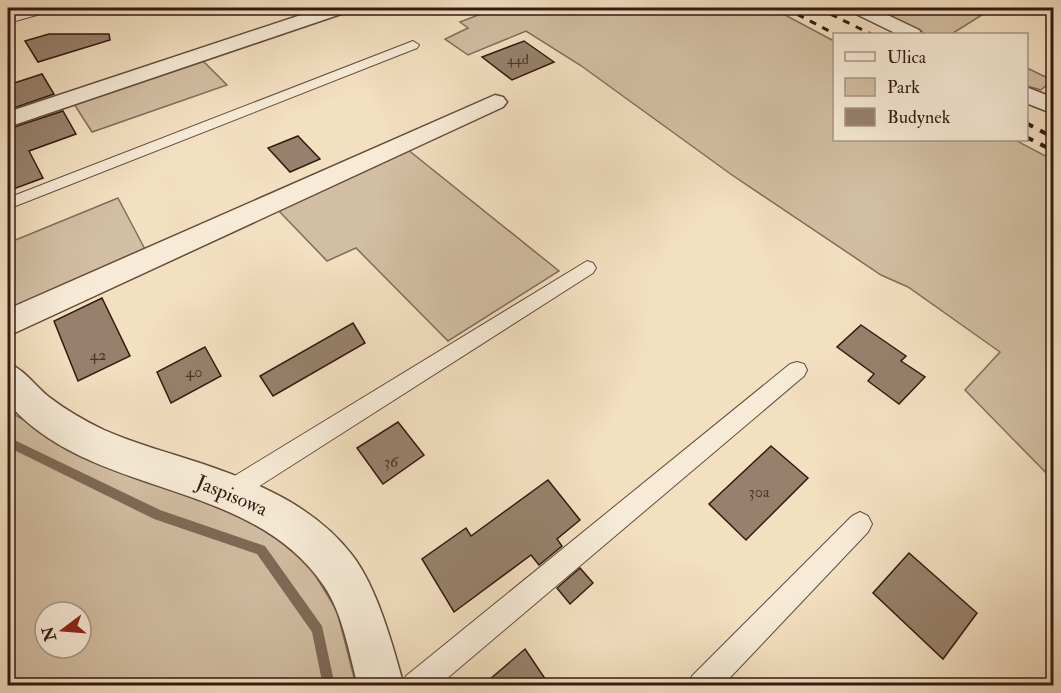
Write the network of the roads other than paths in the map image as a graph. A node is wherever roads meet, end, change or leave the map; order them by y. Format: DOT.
graph roads {
  1 [pos="51,8"];
  2 [pos="340,8"];
  3 [pos="859,8"];
  4 [pos="8,20"];
  5 [pos="910,33"];
  6 [pos="413,45"];
  7 [pos="1028,95"];
  8 [pos="495,102"];
  9 [pos="1053,107"];
  10 [pos="8,120"];
  11 [pos="8,204"];
  12 [pos="587,268"];
  13 [pos="8,323"];
  14 [pos="797,370"];
  15 [pos="8,378"];
  16 [pos="231,491"];
  17 [pos="860,524"];
  18 [pos="381,686"];
  19 [pos="416,686"];
  20 [pos="702,686"];
  1 -- 4 [label="lane"];
  2 -- 10 [label="street"];
  3 -- 5 [label="street"];
  6 -- 11 [label="lane"];
  7 -- 9 [label="street"];
  8 -- 13 [label="street"];
  12 -- 16 [label="lane"];
  14 -- 19 [label="lane"];
  15 -- 16 [label="street, Jaspisowa"];
  16 -- 18 [label="street, Jaspisowa"];
  17 -- 20 [label="lane"];
}
